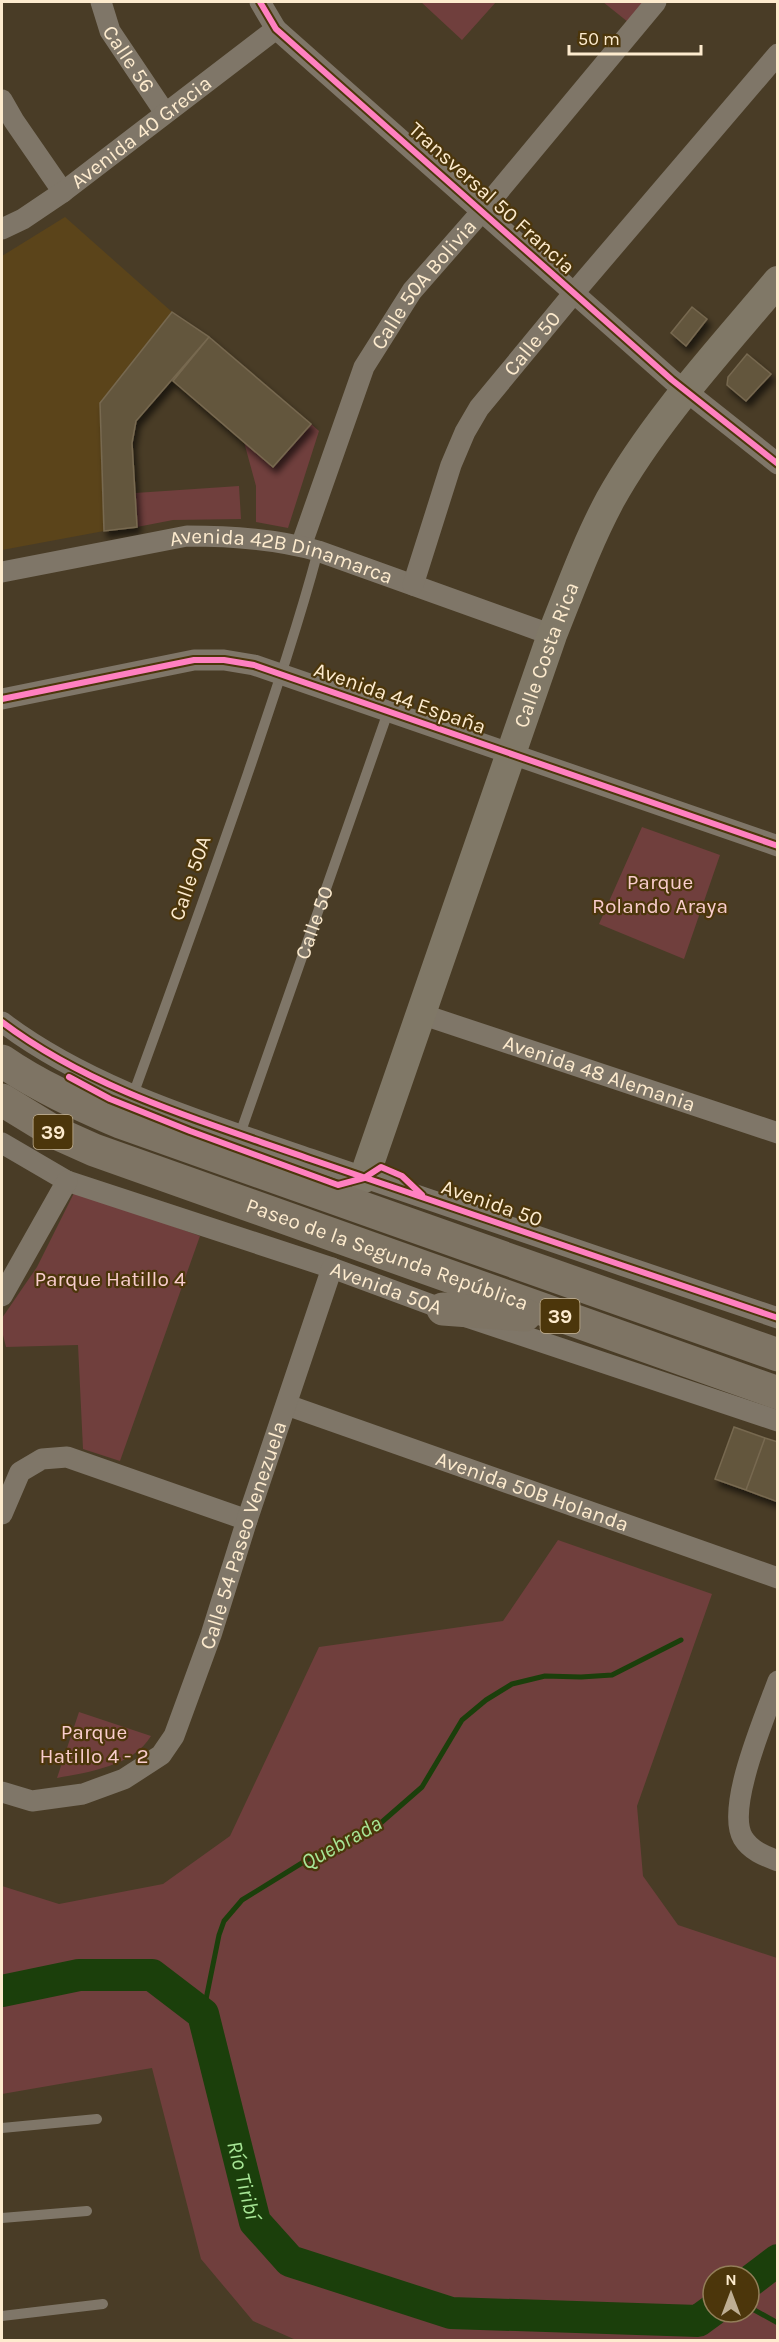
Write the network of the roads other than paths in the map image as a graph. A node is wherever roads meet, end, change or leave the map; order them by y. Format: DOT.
graph roads {
  1 [pos="101,2"];
  2 [pos="260,2"];
  3 [pos="656,2"];
  4 [pos="276,29"];
  5 [pos="777,54"];
  6 [pos="2,100"];
  7 [pos="165,113"];
  8 [pos="63,192"];
  9 [pos="483,210"];
  10 [pos="2,229"];
  11 [pos="573,294"];
  12 [pos="773,295"];
  13 [pos="686,391"];
  14 [pos="777,464"];
  15 [pos="310,549"];
  16 [pos="2,572"];
  17 [pos="413,585"];
  18 [pos="552,635"];
  19 [pos="282,674"];
  20 [pos="2,699"];
  21 [pos="388,712"];
  22 [pos="511,754"];
  23 [pos="777,846"];
  24 [pos="421,1014"];
  25 [pos="2,1022"];
  26 [pos="2,1061"];
  27 [pos="133,1095"];
  28 [pos="2,1100"];
  29 [pos="777,1133"];
  30 [pos="240,1134"];
  31 [pos="2,1143"];
  32 [pos="364,1178"];
  33 [pos="67,1180"];
  34 [pos="332,1268"];
  35 [pos="2,1296"];
  36 [pos="442,1309"];
  37 [pos="565,1318"];
  38 [pos="777,1318"];
  39 [pos="777,1355"];
  40 [pos="777,1393"];
  41 [pos="287,1405"];
  42 [pos="777,1421"];
  43 [pos="2,1514"];
  44 [pos="247,1520"];
  45 [pos="777,1578"];
  46 [pos="777,1681"];
  47 [pos="2,1792"];
  48 [pos="777,1861"];
  49 [pos="97,2119"];
  50 [pos="2,2128"];
  51 [pos="87,2211"];
  52 [pos="2,2218"];
  53 [pos="103,2304"];
  54 [pos="2,2316"];
  1 -- 7 [label="street, Calle 56"];
  2 -- 4 [label="street, Transversal 50 Francia"];
  3 -- 9 [label="street, Calle 50A Bolivia"];
  4 -- 7 [label="street, Avenida 40 Grecia"];
  4 -- 9 [label="street, Transversal 50 Francia"];
  5 -- 11 [label="street, Calle 50"];
  6 -- 8 [label="street"];
  7 -- 8 [label="street, Avenida 40 Grecia"];
  8 -- 10 [label="street, Avenida 40 Grecia"];
  9 -- 11 [label="street, Transversal 50 Francia"];
  9 -- 15 [label="street, Calle 50A Bolivia"];
  11 -- 13 [label="street, Transversal 50 Francia"];
  11 -- 17 [label="street, Calle 50"];
  12 -- 13 [label="main road, Calle Costa Rica"];
  13 -- 14 [label="street, Transversal 50 Francia"];
  13 -- 18 [label="main road, Calle Costa Rica"];
  15 -- 16 [label="street, Avenida 42B Dinamarca"];
  15 -- 17 [label="street, Avenida 42B Dinamarca"];
  15 -- 19 [label="lane, Calle 50A Bolivia"];
  17 -- 18 [label="street, Avenida 42B Dinamarca"];
  18 -- 22 [label="main road, Calle Costa Rica"];
  19 -- 20 [label="street, Avenida 44 España"];
  19 -- 21 [label="street, Avenida 44 España"];
  19 -- 27 [label="lane, Calle 50A"];
  21 -- 22 [label="street, Avenida 44 España"];
  21 -- 30 [label="lane, Calle 50"];
  22 -- 23 [label="street, Avenida 44 España"];
  22 -- 24 [label="main road, Calle Costa Rica"];
  24 -- 29 [label="street, Avenida 48 Alemania"];
  24 -- 32 [label="main road, Calle Costa Rica"];
  25 -- 27 [label="street, Avenida 50"];
  26 -- 39 [label="highway, Paseo de la Segunda República / 39"];
  27 -- 30 [label="street, Avenida 50"];
  28 -- 37 [label="highway, Paseo de la Segunda República / 39"];
  30 -- 32 [label="street, Avenida 50"];
  31 -- 33 [label="street, Avenida 50A"];
  32 -- 38 [label="street, Avenida 50"];
  33 -- 34 [label="street, Avenida 50A"];
  33 -- 35 [label="street"];
  34 -- 36 [label="street, Avenida 50A"];
  34 -- 41 [label="street, Calle 54 Paseo Venezuela"];
  36 -- 37 [label="highway"];
  36 -- 42 [label="street, Avenida 50A"];
  37 -- 40 [label="highway, Paseo de la Segunda República / 39"];
  41 -- 44 [label="street, Calle 54 Paseo Venezuela"];
  41 -- 45 [label="street, Avenida 50B Holanda"];
  43 -- 44 [label="street"];
  44 -- 47 [label="street, Calle 54 Paseo Venezuela"];
  46 -- 48 [label="street"];
  49 -- 50 [label="lane"];
  51 -- 52 [label="lane"];
  53 -- 54 [label="lane"];
}
